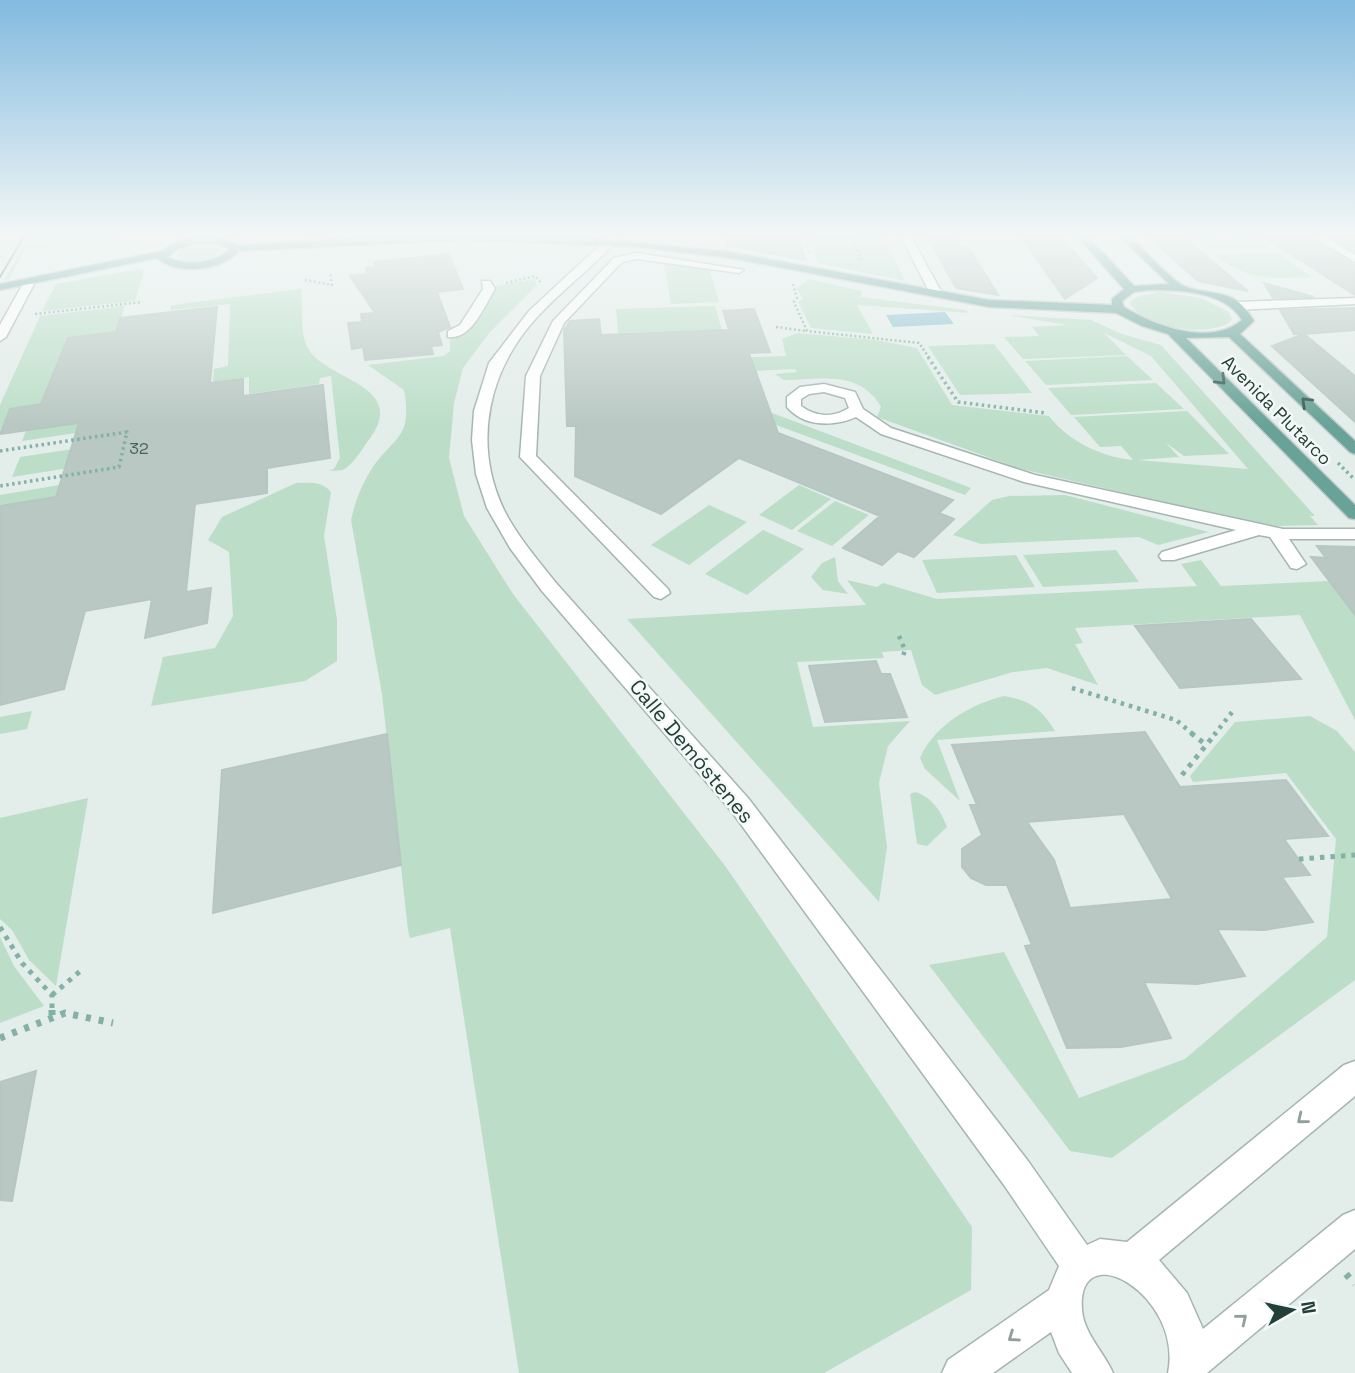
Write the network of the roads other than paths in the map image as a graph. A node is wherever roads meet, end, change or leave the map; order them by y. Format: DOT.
graph roads {
  1 [pos="21,297"];
  2 [pos="484,297"];
  3 [pos="551,297"];
  4 [pos="582,297"];
  5 [pos="952,297"];
  6 [pos="1118,297"];
  7 [pos="1216,297"];
  8 [pos="1355,301"];
  9 [pos="1236,306"];
  10 [pos="1119,309"];
  11 [pos="1173,332"];
  12 [pos="1232,333"];
  13 [pos="452,334"];
  14 [pos="0,337"];
  15 [pos="856,410"];
  16 [pos="1355,449"];
  17 [pos="1355,514"];
  18 [pos="1272,532"];
  19 [pos="1355,534"];
  20 [pos="1168,556"];
  21 [pos="1297,564"];
  22 [pos="661,593"];
  23 [pos="1355,1076"];
  24 [pos="1355,1227"];
  25 [pos="1131,1262"];
  26 [pos="1079,1264"];
  27 [pos="1065,1300"];
  28 [pos="1188,1368"];
  29 [pos="961,1373"];
  30 [pos="1094,1373"];
  1 -- 14 [label="street"];
  2 -- 13 [label="street"];
  3 -- 26 [label="street, Calle Demóstenes"];
  4 -- 22 [label="street"];
  5 -- 10 [label="main road"];
  6 -- 10 [label="main road"];
  7 -- 9 [label="main road"];
  8 -- 9 [label="street"];
  9 -- 12 [label="main road"];
  10 -- 11 [label="main road"];
  11 -- 12 [label="main road"];
  11 -- 17 [label="main road, Avenida Plutarco, one-way"];
  16 -- 12 [label="main road, Avenida Plutarco, one-way"];
  15 -- 18 [label="street"];
  18 -- 19 [label="street"];
  18 -- 20 [label="street"];
  18 -- 21 [label="street"];
  23 -- 25 [label="street, one-way"];
  28 -- 24 [label="street, one-way"];
  25 -- 26 [label="street"];
  25 -- 28 [label="street"];
  26 -- 27 [label="street"];
  27 -- 29 [label="street, one-way"];
  27 -- 30 [label="street"];
}
